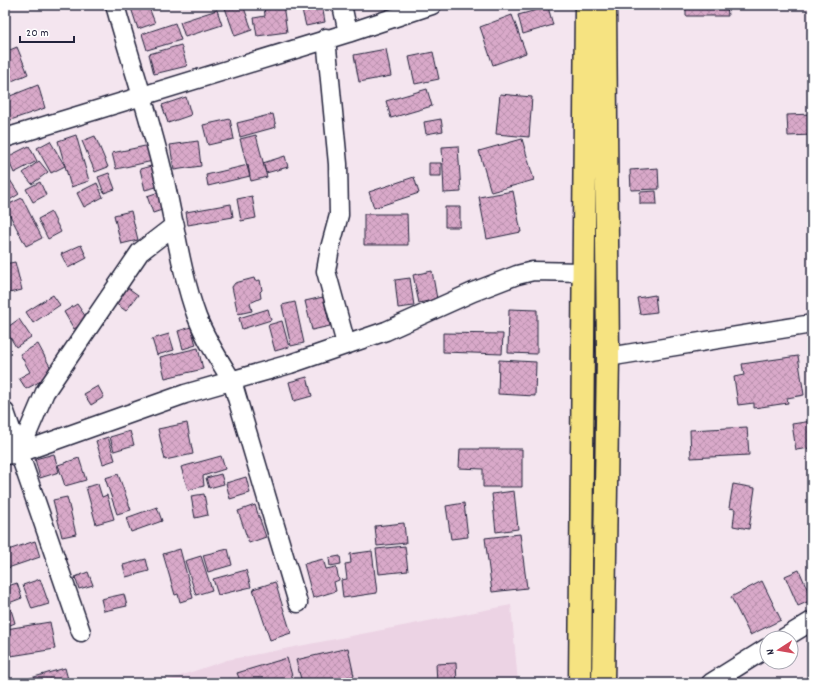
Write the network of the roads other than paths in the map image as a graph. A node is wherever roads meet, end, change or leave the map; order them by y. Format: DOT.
graph roads {
  1 [pos="115,5"];
  2 [pos="342,5"];
  3 [pos="432,5"];
  4 [pos="586,5"];
  5 [pos="605,5"];
  6 [pos="348,32"];
  7 [pos="326,38"];
  8 [pos="141,95"];
  9 [pos="5,138"];
  10 [pos="175,225"];
  11 [pos="584,272"];
  12 [pos="812,324"];
  13 [pos="346,344"];
  14 [pos="608,357"];
  15 [pos="232,381"];
  16 [pos="5,412"];
  17 [pos="12,454"];
  18 [pos="298,603"];
  19 [pos="812,621"];
  20 [pos="797,630"];
  21 [pos="81,632"];
  22 [pos="759,653"];
  23 [pos="580,683"];
  24 [pos="603,683"];
  25 [pos="711,683"];
  1 -- 8 [label="street"];
  2 -- 6 [label="street"];
  3 -- 6 [label="street"];
  4 -- 11 [label="main road"];
  5 -- 14 [label="main road"];
  6 -- 7 [label="street"];
  7 -- 8 [label="street"];
  7 -- 13 [label="street"];
  8 -- 9 [label="street"];
  8 -- 10 [label="street"];
  10 -- 15 [label="street"];
  10 -- 17 [label="street"];
  11 -- 13 [label="street"];
  11 -- 23 [label="main road"];
  12 -- 14 [label="street"];
  13 -- 15 [label="street"];
  14 -- 24 [label="main road"];
  15 -- 17 [label="street"];
  15 -- 18 [label="street"];
  16 -- 17 [label="street"];
  17 -- 21 [label="street"];
  19 -- 20 [label="street"];
  22 -- 25 [label="street"];
}
